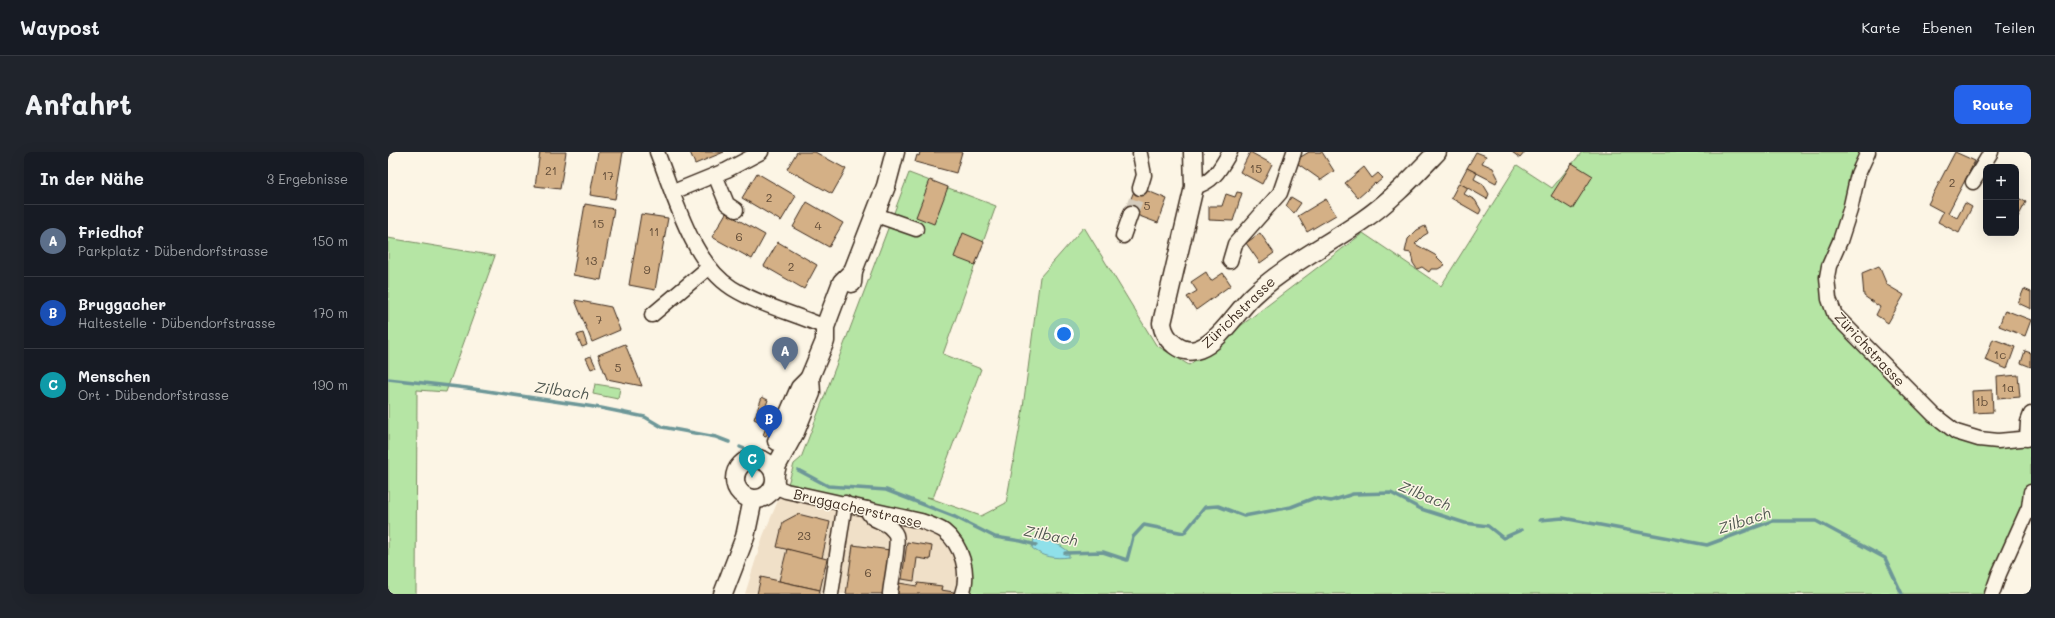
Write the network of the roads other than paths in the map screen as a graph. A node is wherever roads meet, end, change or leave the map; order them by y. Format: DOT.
graph roads {
  1 [pos="657,152"];
  2 [pos="761,152"];
  3 [pos="895,152"];
  4 [pos="1193,152"];
  5 [pos="1230,152"];
  6 [pos="1294,152"];
  7 [pos="1437,152"];
  8 [pos="1868,152"];
  9 [pos="1991,152"];
  10 [pos="1140,154"];
  11 [pos="715,174"];
  12 [pos="1973,182"];
  13 [pos="1194,187"];
  14 [pos="1140,188"];
  15 [pos="673,192"];
  16 [pos="736,210"];
  17 [pos="1131,213"];
  18 [pos="876,215"];
  19 [pos="916,229"];
  20 [pos="1123,236"];
  21 [pos="1230,261"];
  22 [pos="709,267"];
  23 [pos="652,315"];
  24 [pos="825,334"];
  25 [pos="810,377"];
  26 [pos="2031,414"];
  27 [pos="2029,439"];
  28 [pos="759,459"];
  29 [pos="774,480"];
  30 [pos="2031,492"];
  31 [pos="753,500"];
  32 [pos="845,503"];
  33 [pos="867,509"];
  34 [pos="2030,509"];
  35 [pos="1992,593"];
  36 [pos="723,594"];
  37 [pos="831,594"];
  38 [pos="890,594"];
  39 [pos="962,594"];
  1 -- 15 [label="street"];
  2 -- 11 [label="street"];
  3 -- 18 [label="main road"];
  4 -- 13 [label="main road, Zürichstrasse"];
  5 -- 13 [label="street"];
  6 -- 21 [label="street"];
  7 -- 13 [label="main road, Zürichstrasse"];
  8 -- 27 [label="street, Zürichstrasse"];
  9 -- 12 [label="street"];
  10 -- 14 [label="street"];
  11 -- 15 [label="street"];
  11 -- 16 [label="street"];
  15 -- 22 [label="street"];
  17 -- 20 [label="street"];
  18 -- 19 [label="street"];
  18 -- 24 [label="main road"];
  22 -- 23 [label="street"];
  22 -- 24 [label="street"];
  24 -- 25 [label="main road"];
  25 -- 28 [label="main road"];
  25 -- 29 [label="main road"];
  26 -- 27 [label="street"];
  28 -- 29 [label="main road"];
  28 -- 31 [label="main road"];
  29 -- 31 [label="main road"];
  29 -- 32 [label="street, Bruggacherstrasse"];
  30 -- 34 [label="street"];
  31 -- 36 [label="main road"];
  32 -- 33 [label="street, Bruggacherstrasse"];
  32 -- 37 [label="street"];
  33 -- 38 [label="street"];
  33 -- 39 [label="street, Bruggacherstrasse"];
  34 -- 35 [label="street"];
}
